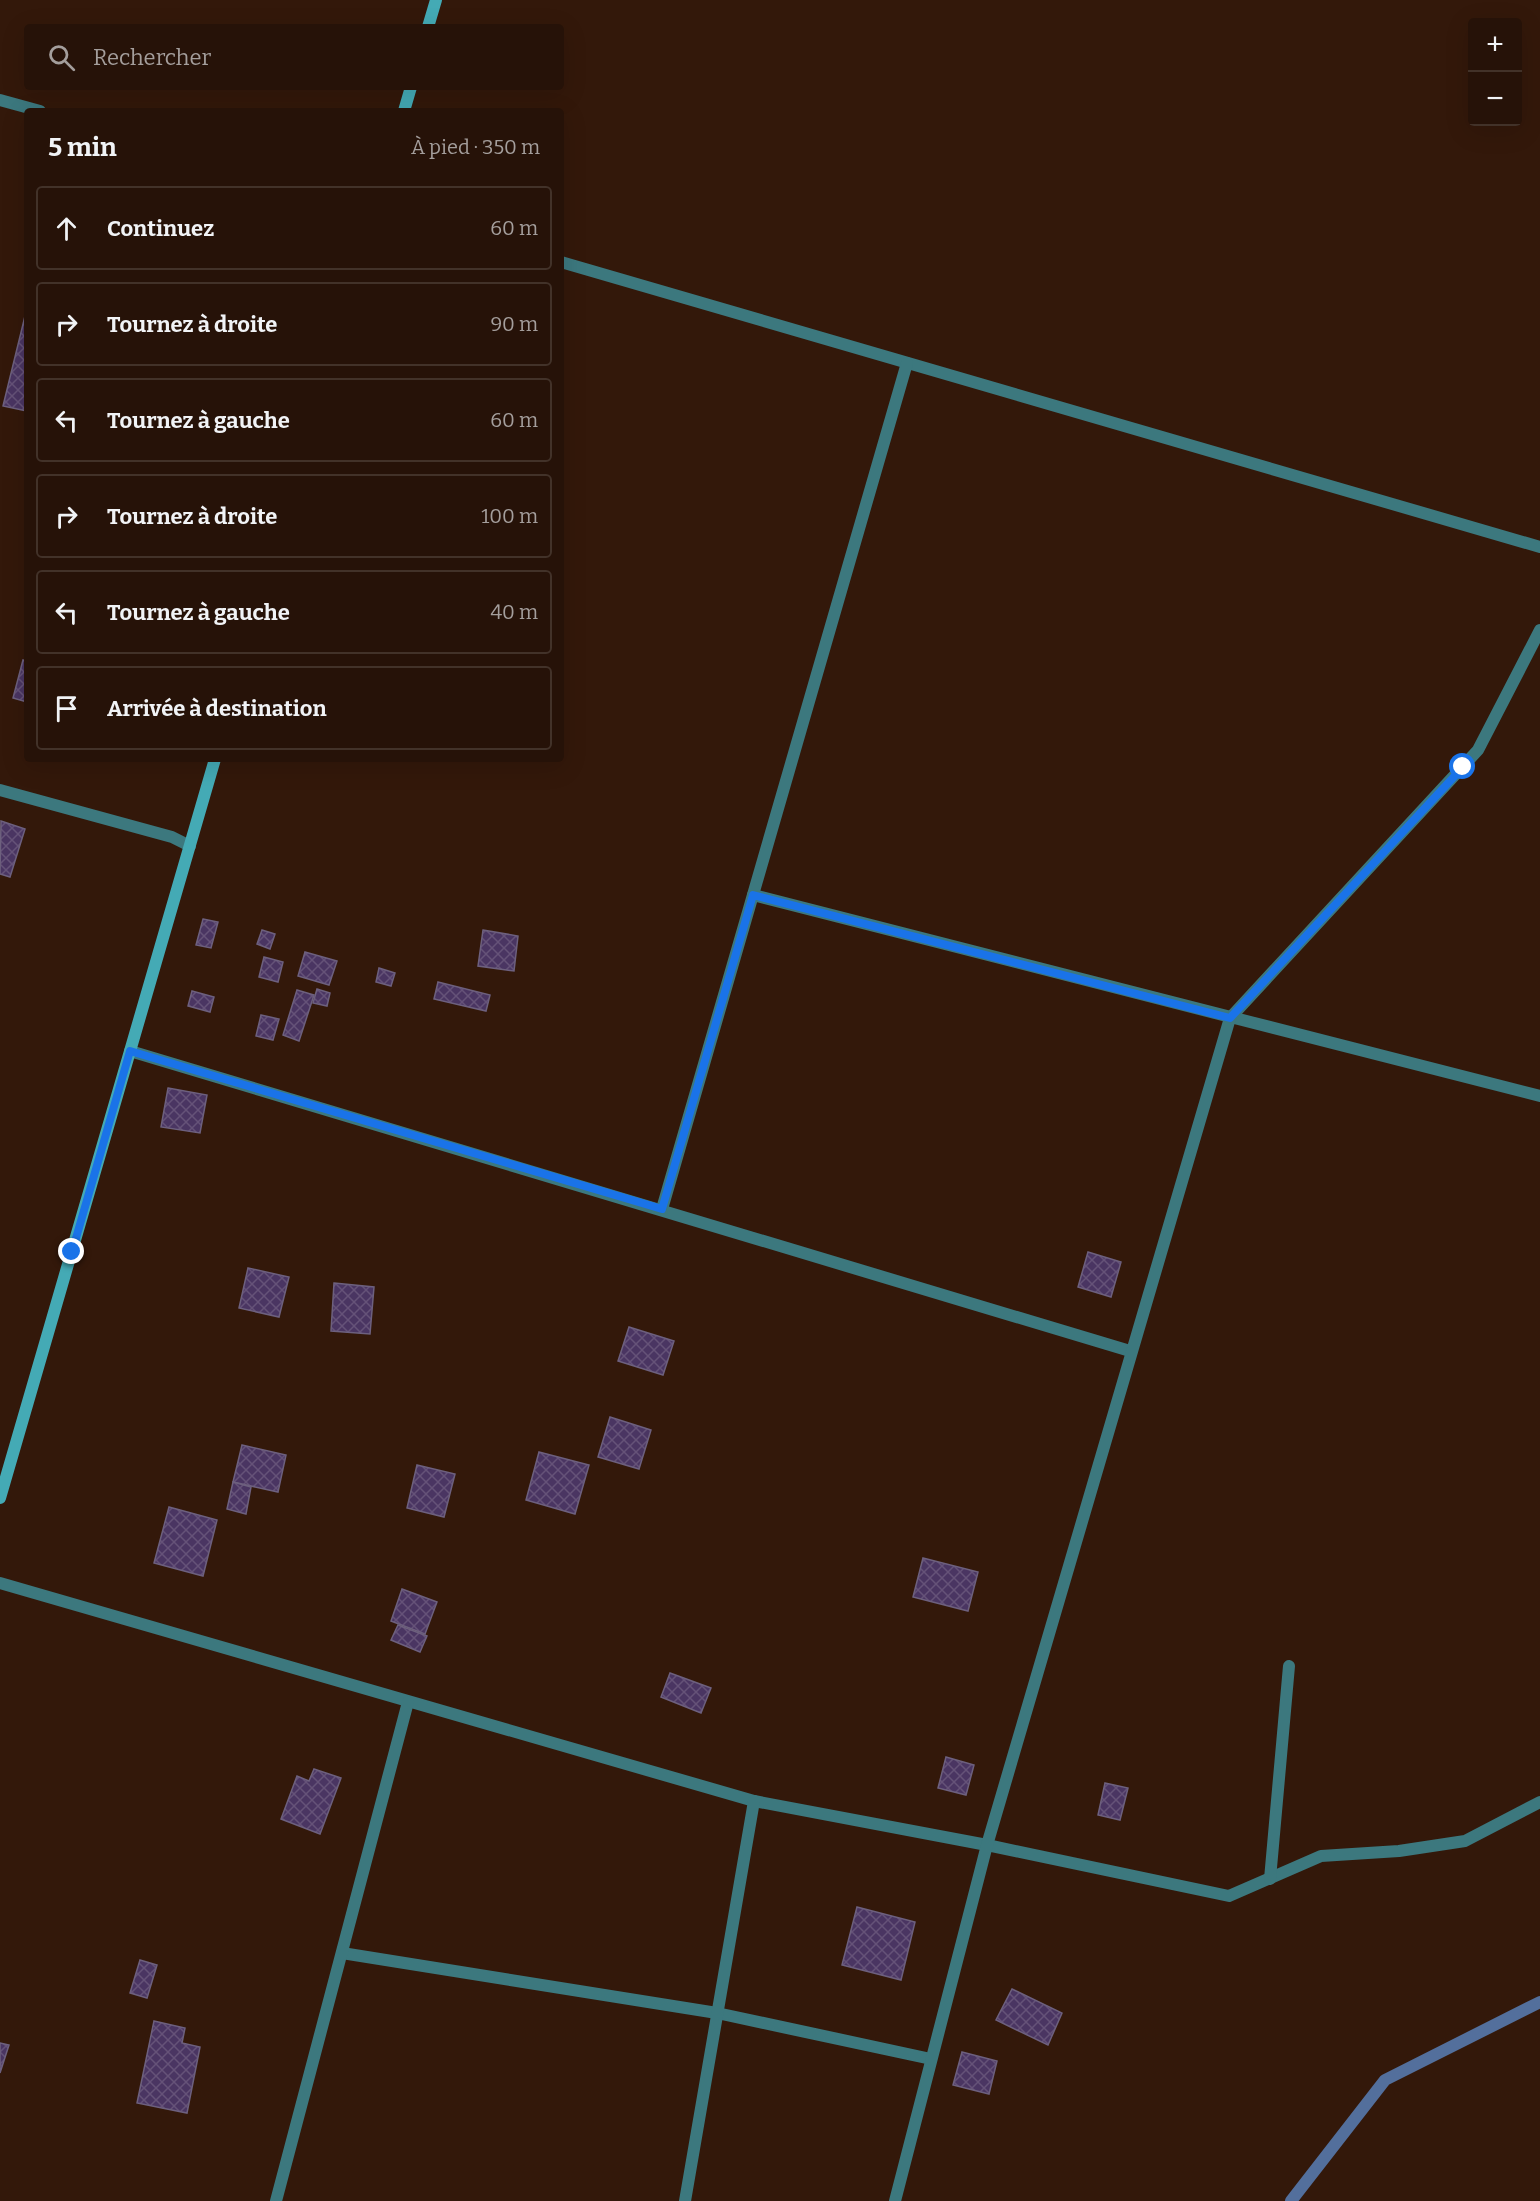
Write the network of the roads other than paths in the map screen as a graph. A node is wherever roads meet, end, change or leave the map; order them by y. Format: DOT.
graph roads {
  1 [pos="436,0"];
  2 [pos="429,24"];
  3 [pos="410,90"];
  4 [pos="0,100"];
  5 [pos="29,108"];
  6 [pos="405,108"];
  7 [pos="564,263"];
  8 [pos="907,363"];
  9 [pos="1540,547"];
  10 [pos="1540,630"];
  11 [pos="214,762"];
  12 [pos="0,790"];
  13 [pos="190,846"];
  14 [pos="753,895"];
  15 [pos="1230,1018"];
  16 [pos="130,1051"];
  17 [pos="1540,1096"];
  18 [pos="662,1209"];
  19 [pos="1130,1352"];
  20 [pos="0,1498"];
  21 [pos="0,1583"];
  22 [pos="1288,1666"];
  23 [pos="408,1702"];
  24 [pos="754,1802"];
  25 [pos="1540,1802"];
  26 [pos="987,1845"];
  27 [pos="1270,1879"];
  28 [pos="342,1953"];
  29 [pos="717,2013"];
  30 [pos="931,2059"];
  31 [pos="276,2201"];
  32 [pos="685,2201"];
  33 [pos="895,2201"];
  1 -- 2 [label="street"];
  3 -- 6 [label="street"];
  4 -- 5 [label="street"];
  7 -- 8 [label="street"];
  8 -- 9 [label="street"];
  8 -- 14 [label="street"];
  10 -- 15 [label="street"];
  11 -- 13 [label="street"];
  12 -- 13 [label="street"];
  13 -- 16 [label="street"];
  14 -- 15 [label="street"];
  14 -- 18 [label="street"];
  15 -- 17 [label="street"];
  15 -- 19 [label="street"];
  16 -- 18 [label="street"];
  16 -- 20 [label="street"];
  18 -- 19 [label="street"];
  19 -- 26 [label="street"];
  21 -- 23 [label="street"];
  22 -- 27 [label="street"];
  23 -- 24 [label="street"];
  23 -- 28 [label="street"];
  24 -- 26 [label="street"];
  24 -- 29 [label="street"];
  25 -- 27 [label="street"];
  26 -- 27 [label="street"];
  26 -- 30 [label="street"];
  28 -- 29 [label="street"];
  28 -- 31 [label="street"];
  29 -- 30 [label="street"];
  29 -- 32 [label="street"];
  30 -- 33 [label="street"];
}
